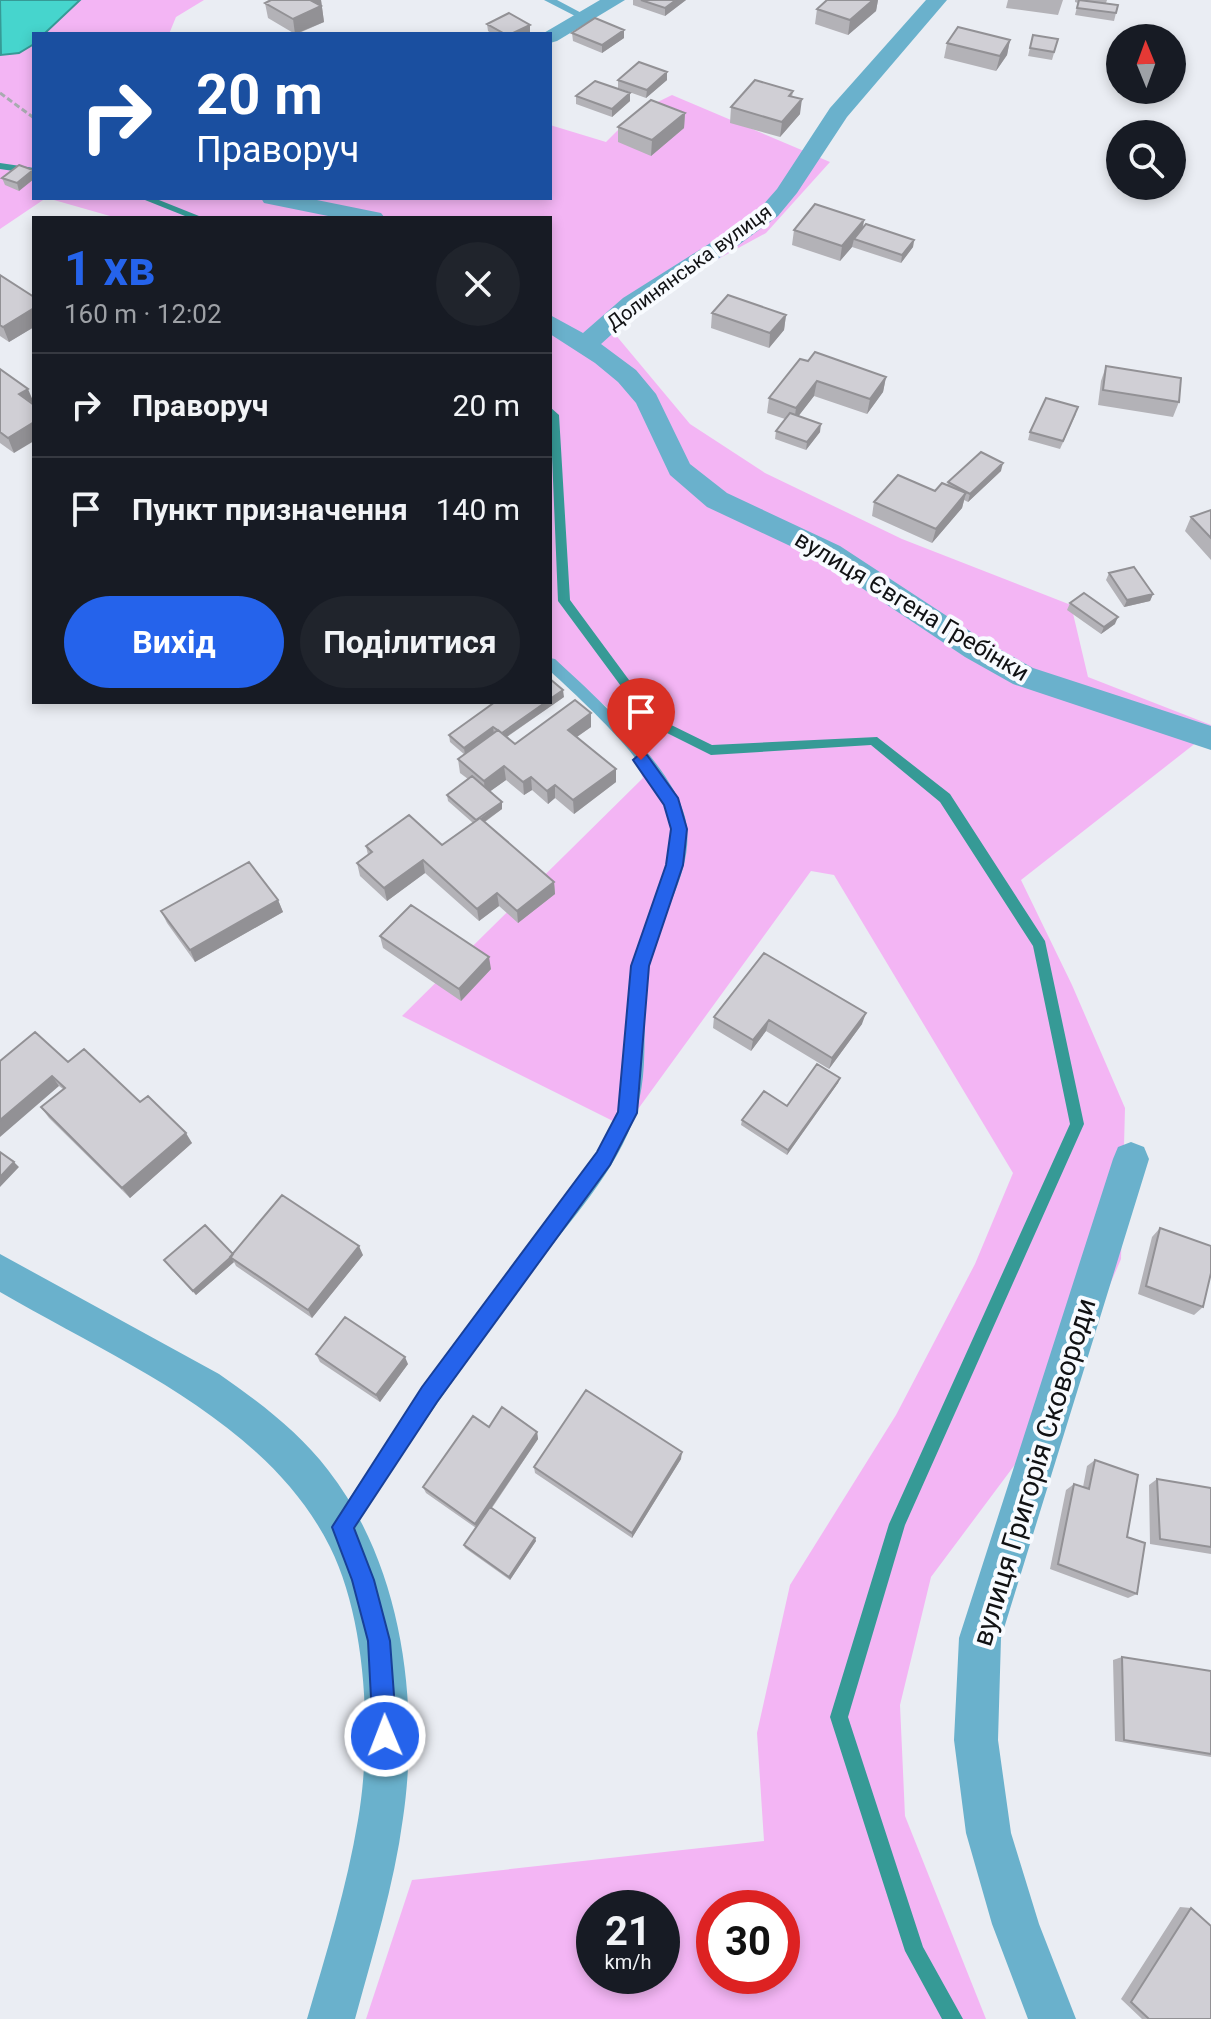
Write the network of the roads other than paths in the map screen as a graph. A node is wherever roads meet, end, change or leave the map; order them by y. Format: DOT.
graph roads {
  1 [pos="549,0"];
  2 [pos="615,0"];
  3 [pos="937,0"];
  4 [pos="584,17"];
  5 [pos="552,36"];
  6 [pos="282,200"];
  7 [pos="363,216"];
  8 [pos="552,324"];
  9 [pos="585,344"];
  10 [pos="552,665"];
  11 [pos="1211,738"];
  12 [pos="1131,1159"];
  13 [pos="0,1272"];
  14 [pos="343,1527"];
  15 [pos="331,2019"];
  16 [pos="1052,2019"];
  1 -- 4 [label="lane"];
  2 -- 4 [label="street"];
  3 -- 9 [label="street, Долинянська вулиця"];
  4 -- 5 [label="street"];
  6 -- 7 [label="street"];
  8 -- 9 [label="street, вулиця Євгена Гребінки"];
  9 -- 11 [label="street, вулиця Євгена Гребінки"];
  10 -- 14 [label="lane"];
  12 -- 16 [label="street, вулиця Григорія Сковороди"];
  13 -- 14 [label="street"];
  14 -- 15 [label="street"];
}
